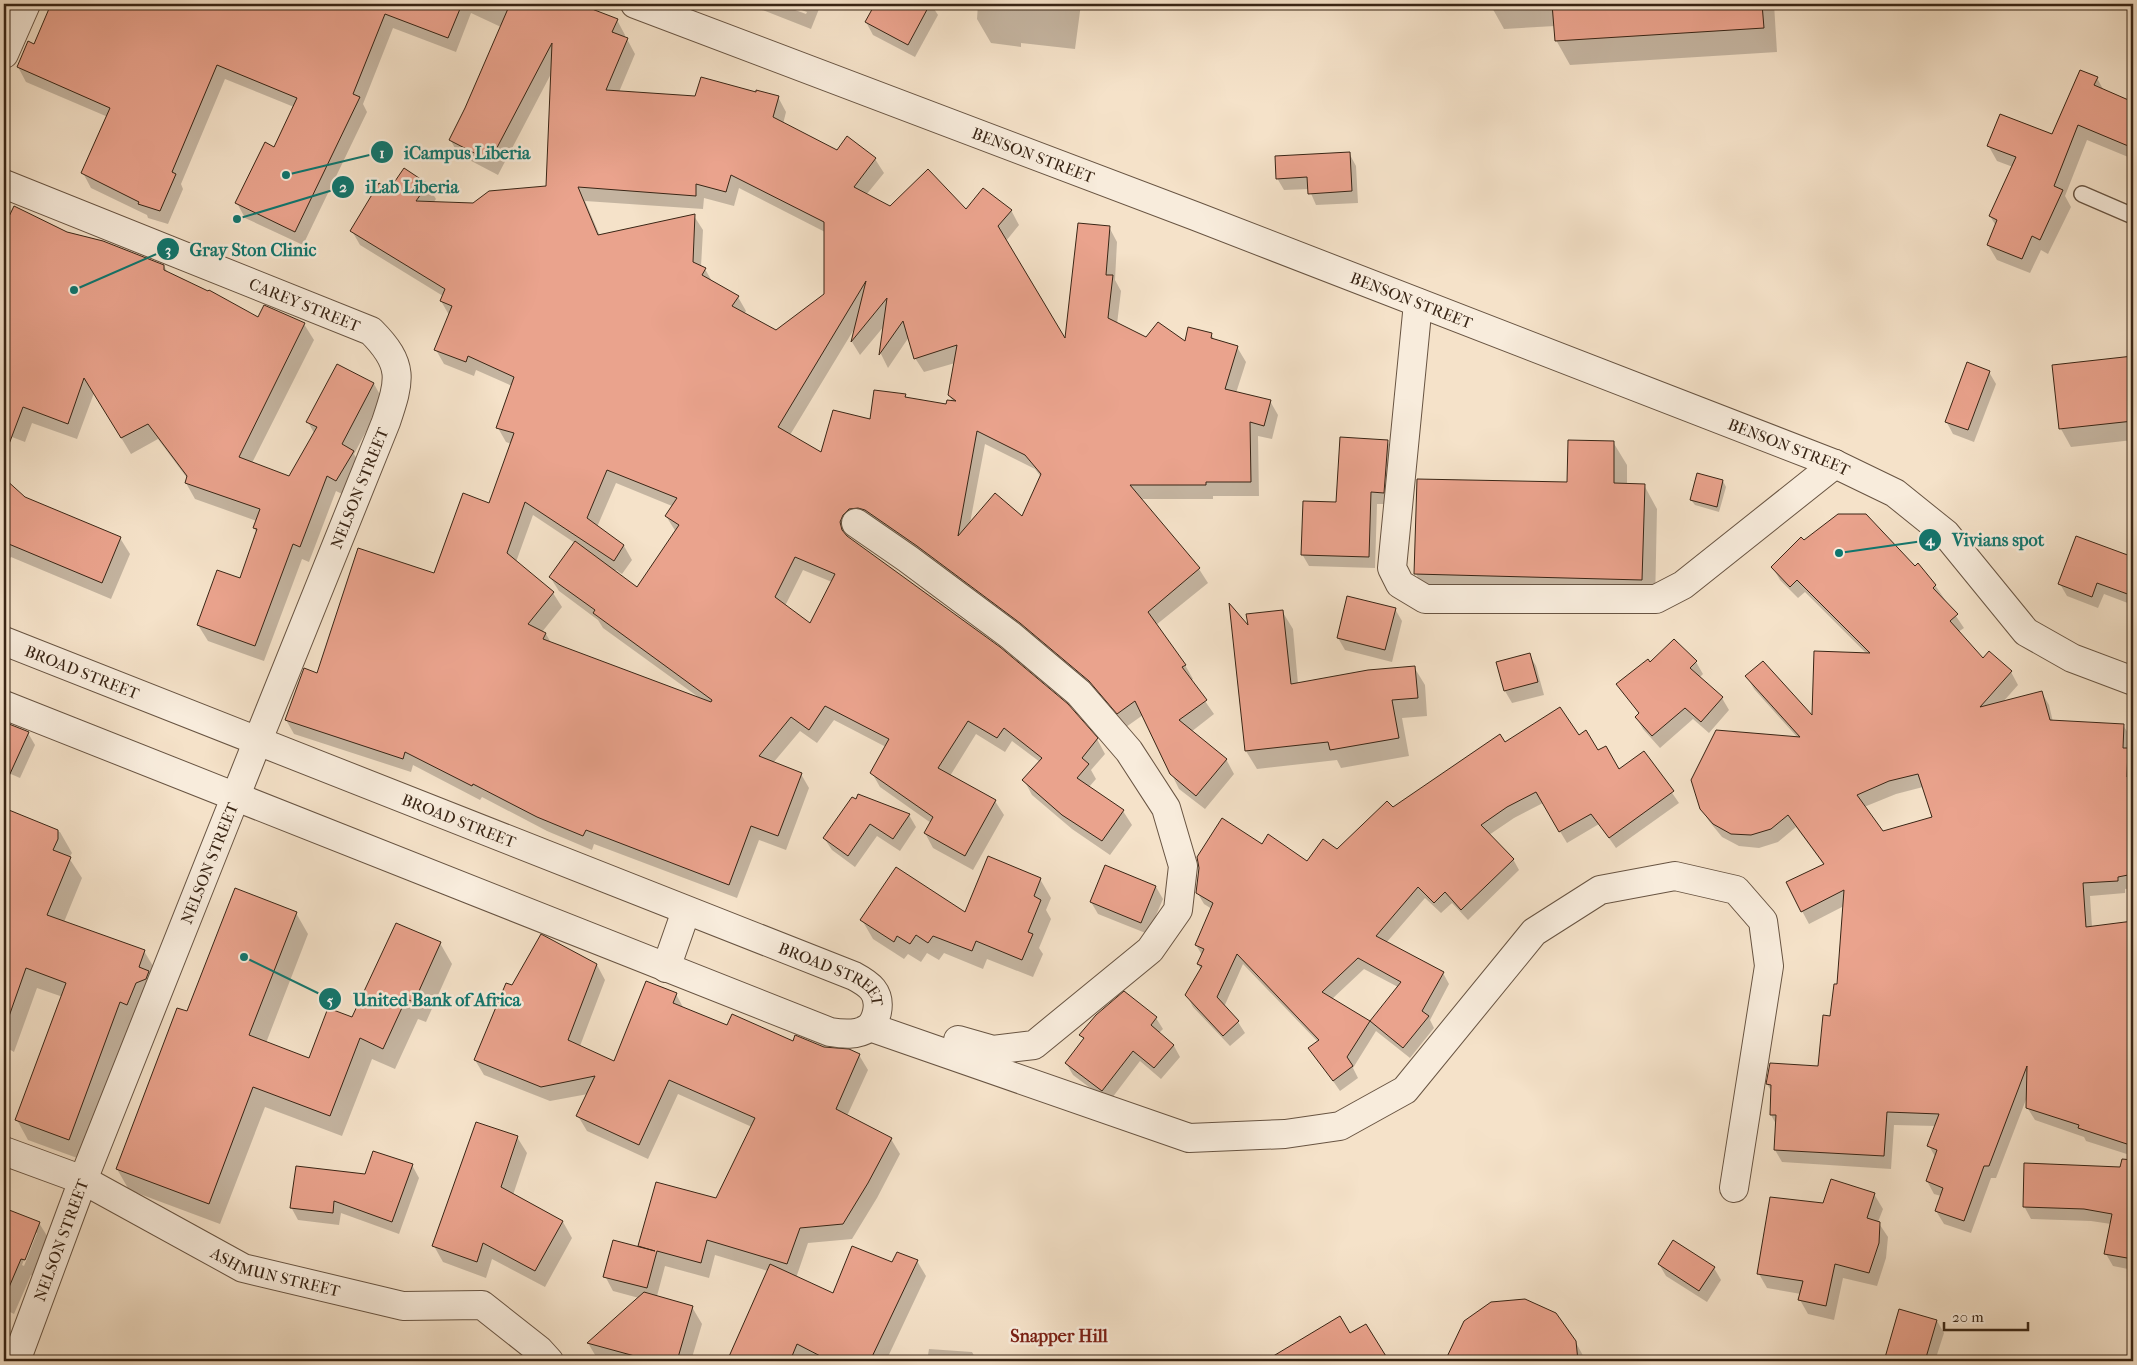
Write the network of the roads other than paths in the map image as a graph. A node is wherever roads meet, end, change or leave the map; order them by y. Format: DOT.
graph roads {
  1 [pos="26,4"];
  2 [pos="635,4"];
  3 [pos="4,54"];
  4 [pos="4,184"];
  5 [pos="2082,194"];
  6 [pos="2133,216"];
  7 [pos="1418,303"];
  8 [pos="396,366"];
  9 [pos="1835,464"];
  10 [pos="856,523"];
  11 [pos="4,641"];
  12 [pos="2133,681"];
  13 [pos="4,705"];
  14 [pos="258,740"];
  15 [pos="236,798"];
  16 [pos="686,911"];
  17 [pos="666,968"];
  18 [pos="873,1022"];
  19 [pos="4,1151"];
  20 [pos="83,1180"];
  21 [pos="1734,1188"];
  22 [pos="16,1361"];
  23 [pos="549,1361"];
  1 -- 3 [label="street"];
  2 -- 7 [label="street, BENSON STREET"];
  4 -- 8 [label="street, CAREY STREET"];
  5 -- 6 [label="lane"];
  7 -- 9 [label="street, BENSON STREET"];
  7 -- 9 [label="street"];
  8 -- 14 [label="street, NELSON STREET"];
  9 -- 12 [label="street, BENSON STREET"];
  10 -- 18 [label="street"];
  11 -- 14 [label="street, BROAD STREET"];
  13 -- 15 [label="street, BROAD STREET"];
  14 -- 15 [label="street, NELSON STREET"];
  14 -- 16 [label="street, BROAD STREET"];
  15 -- 17 [label="street, BROAD STREET"];
  15 -- 20 [label="street, NELSON STREET"];
  16 -- 17 [label="street"];
  16 -- 18 [label="street, BROAD STREET"];
  17 -- 18 [label="street, BROAD STREET"];
  18 -- 21 [label="street"];
  19 -- 20 [label="street, ASHMUN STREET"];
  20 -- 22 [label="street, NELSON STREET"];
  20 -- 23 [label="street, ASHMUN STREET"];
}
